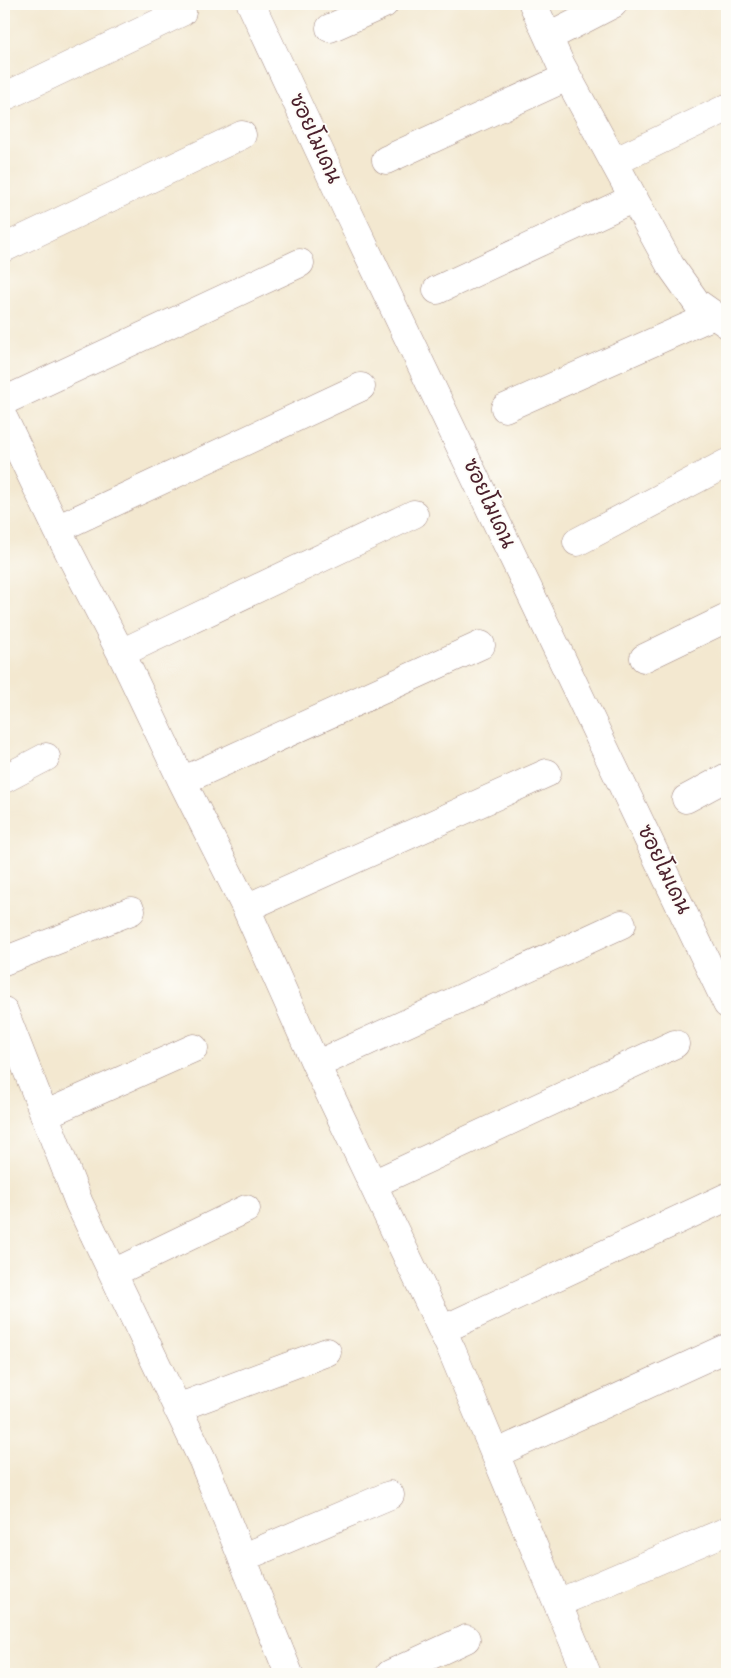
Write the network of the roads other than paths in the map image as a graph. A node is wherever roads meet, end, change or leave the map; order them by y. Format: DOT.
graph roads {
  1 [pos="251,4"];
  2 [pos="384,4"];
  3 [pos="533,4"];
  4 [pos="613,4"];
  5 [pos="182,12"];
  6 [pos="330,28"];
  7 [pos="549,38"];
  8 [pos="568,76"];
  9 [pos="4,97"];
  10 [pos="727,108"];
  11 [pos="242,135"];
  12 [pos="386,160"];
  13 [pos="614,162"];
  14 [pos="634,198"];
  15 [pos="4,248"];
  16 [pos="300,263"];
  17 [pos="437,290"];
  18 [pos="720,319"];
  19 [pos="361,387"];
  20 [pos="4,401"];
  21 [pos="505,408"];
  22 [pos="4,419"];
  23 [pos="727,463"];
  24 [pos="414,514"];
  25 [pos="57,529"];
  26 [pos="577,542"];
  27 [pos="727,618"];
  28 [pos="481,645"];
  29 [pos="121,654"];
  30 [pos="644,658"];
  31 [pos="46,757"];
  32 [pos="547,773"];
  33 [pos="727,777"];
  34 [pos="4,779"];
  35 [pos="182,782"];
  36 [pos="686,798"];
  37 [pos="246,908"];
  38 [pos="131,911"];
  39 [pos="622,924"];
  40 [pos="4,961"];
  41 [pos="727,1004"];
  42 [pos="4,1011"];
  43 [pos="675,1044"];
  44 [pos="194,1048"];
  45 [pos="316,1065"];
  46 [pos="44,1115"];
  47 [pos="373,1184"];
  48 [pos="727,1197"];
  49 [pos="246,1209"];
  50 [pos="113,1273"];
  51 [pos="442,1330"];
  52 [pos="727,1348"];
  53 [pos="327,1352"];
  54 [pos="177,1408"];
  55 [pos="495,1454"];
  56 [pos="390,1495"];
  57 [pos="727,1531"];
  58 [pos="242,1558"];
  59 [pos="558,1603"];
  60 [pos="466,1639"];
  61 [pos="289,1674"];
  62 [pos="390,1674"];
  63 [pos="587,1674"];
  1 -- 41 [label="street, ซอยโมเดน"];
  2 -- 6 [label="street"];
  3 -- 7 [label="street"];
  4 -- 7 [label="street"];
  5 -- 9 [label="street"];
  7 -- 8 [label="street"];
  8 -- 12 [label="street"];
  8 -- 13 [label="street"];
  10 -- 13 [label="street"];
  11 -- 15 [label="street"];
  13 -- 14 [label="street"];
  14 -- 17 [label="street"];
  14 -- 18 [label="street"];
  16 -- 20 [label="street"];
  18 -- 21 [label="street"];
  19 -- 25 [label="street"];
  22 -- 25 [label="street"];
  23 -- 26 [label="street"];
  24 -- 29 [label="street"];
  25 -- 29 [label="street"];
  27 -- 30 [label="street"];
  28 -- 35 [label="street"];
  29 -- 35 [label="street"];
  31 -- 34 [label="street"];
  32 -- 37 [label="street"];
  33 -- 36 [label="street"];
  35 -- 37 [label="street"];
  37 -- 45 [label="street"];
  38 -- 40 [label="street"];
  39 -- 45 [label="street"];
  42 -- 46 [label="street"];
  43 -- 47 [label="street"];
  44 -- 46 [label="street"];
  45 -- 47 [label="street"];
  46 -- 50 [label="street"];
  47 -- 51 [label="street"];
  48 -- 51 [label="street"];
  49 -- 50 [label="street"];
  50 -- 54 [label="street"];
  51 -- 55 [label="street"];
  52 -- 55 [label="street"];
  53 -- 54 [label="street"];
  54 -- 58 [label="street"];
  55 -- 59 [label="street"];
  56 -- 58 [label="street"];
  57 -- 59 [label="street"];
  58 -- 61 [label="street"];
  59 -- 63 [label="street"];
  60 -- 62 [label="street"];
}
